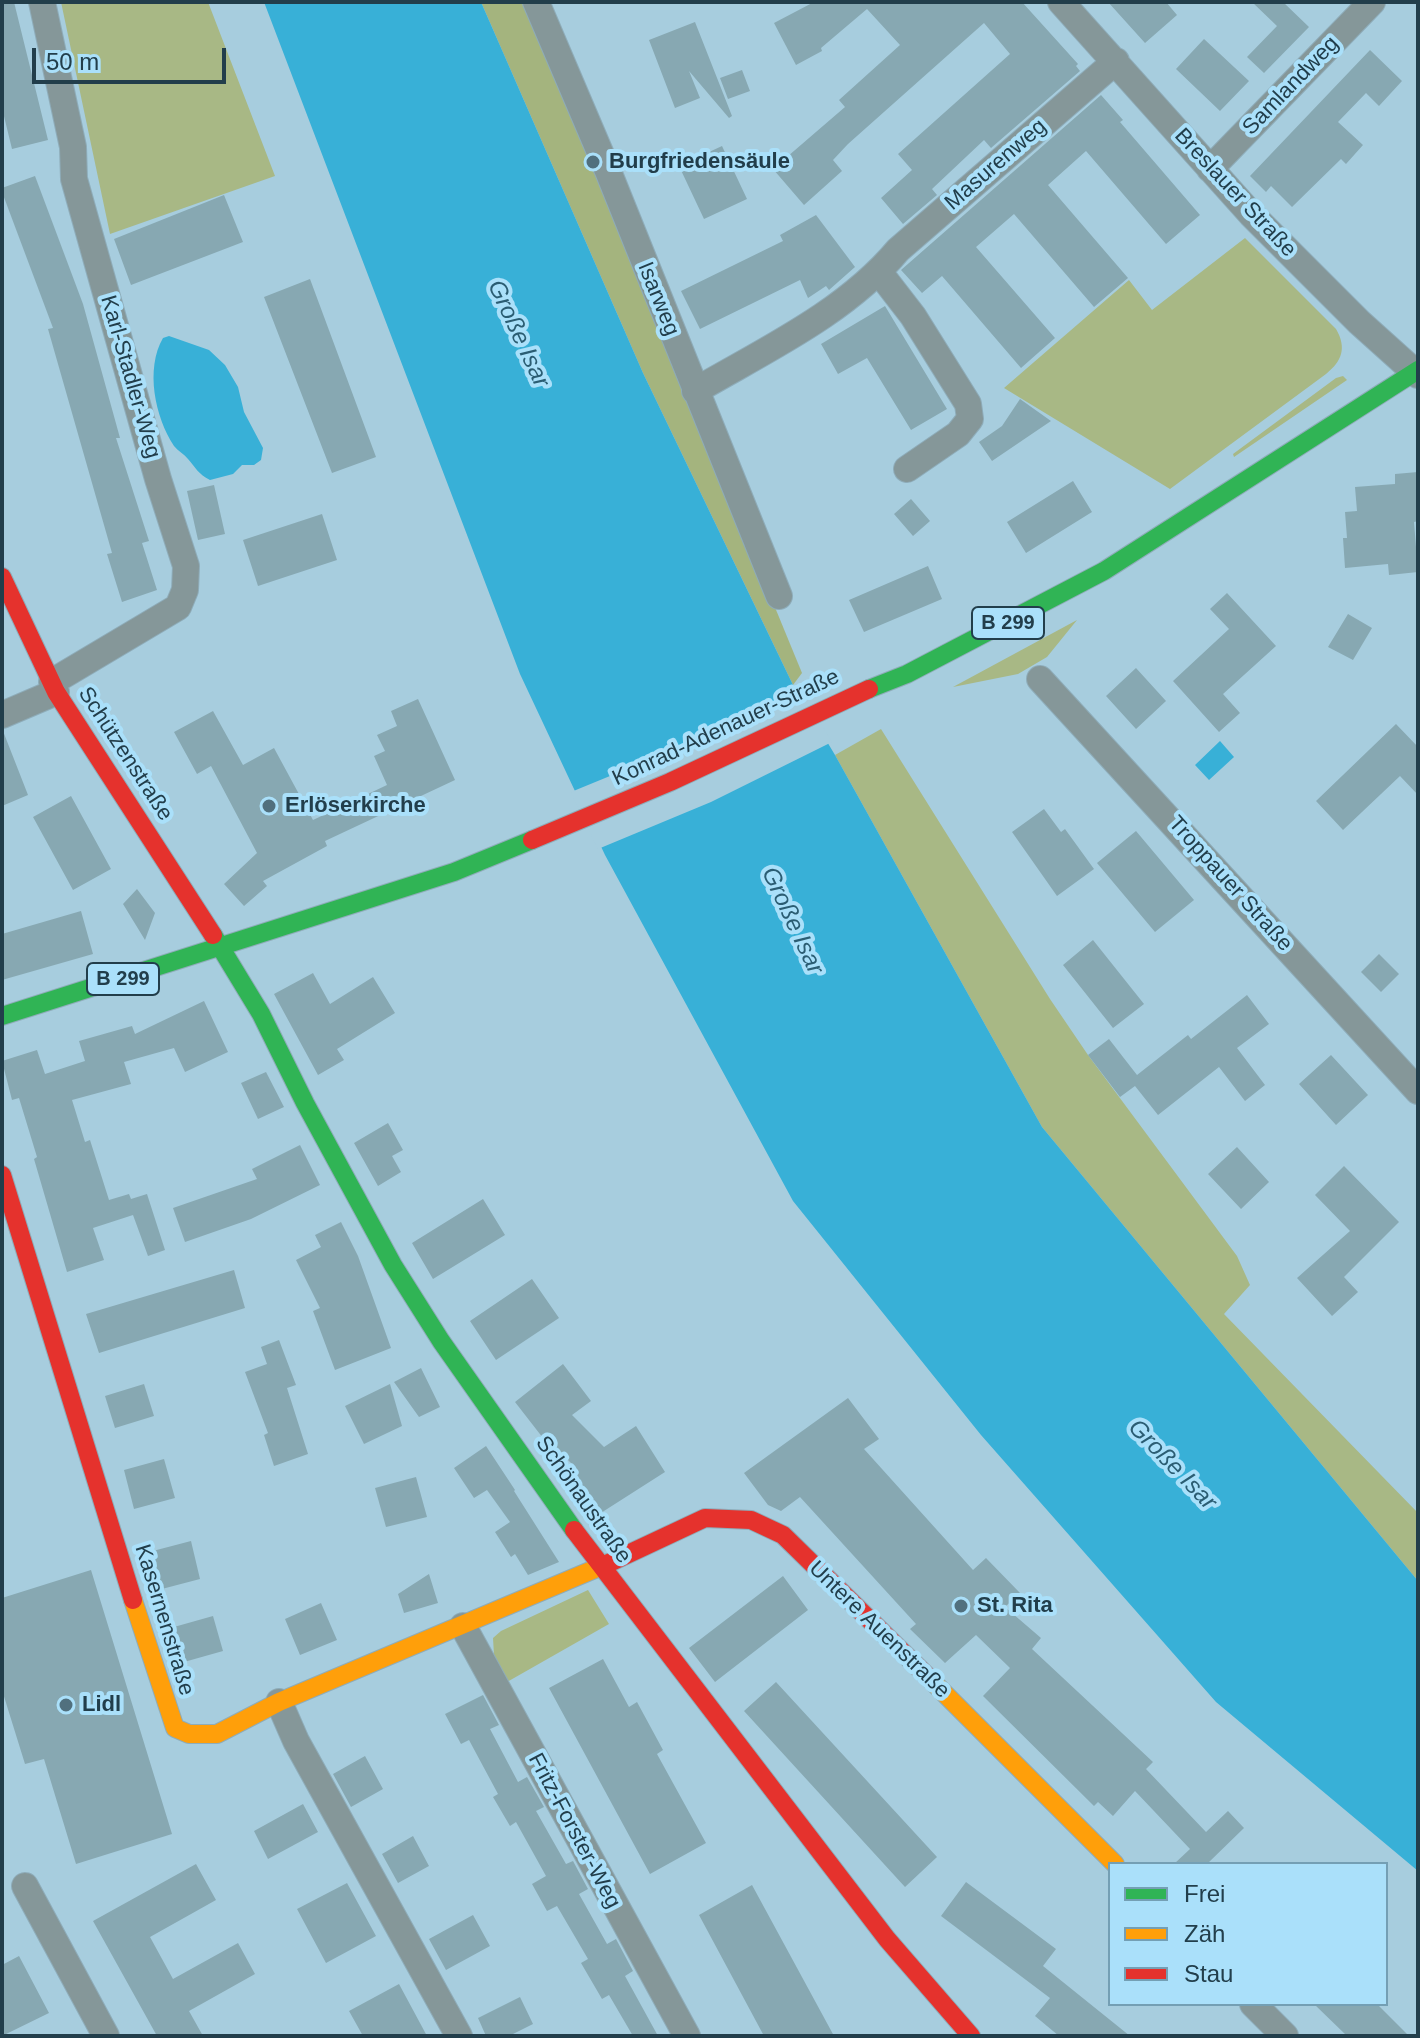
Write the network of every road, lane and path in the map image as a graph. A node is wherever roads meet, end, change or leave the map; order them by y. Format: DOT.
graph roads {
  1 [pos="42,2"];
  2 [pos="536,2"];
  3 [pos="1061,2"];
  4 [pos="1372,2"];
  5 [pos="1116,61"];
  6 [pos="1210,169"];
  7 [pos="879,272"];
  8 [pos="1417,373"];
  9 [pos="695,391"];
  10 [pos="907,469"];
  11 [pos="2,577"];
  12 [pos="779,596"];
  13 [pos="1040,679"];
  14 [pos="54,687"];
  15 [pos="2,715"];
  16 [pos="220,948"];
  17 [pos="2,1016"];
  18 [pos="1418,1091"];
  19 [pos="2,1175"];
  20 [pos="600,1567"];
  21 [pos="463,1626"];
  22 [pos="279,1702"];
  23 [pos="1113,1862"];
  24 [pos="25,1886"];
  25 [pos="1255,2006"];
  26 [pos="106,2036"];
  27 [pos="459,2036"];
  28 [pos="687,2036"];
  29 [pos="971,2036"];
  30 [pos="1285,2036"];
  1 -- 14 [label="street, Karl-Stadler-Weg"];
  2 -- 9 [label="street, Isarweg"];
  3 -- 5 [label="street, Breslauer Straße"];
  4 -- 6 [label="street, Samlandweg"];
  5 -- 6 [label="street, Breslauer Straße"];
  5 -- 7 [label="street, Masurenweg"];
  6 -- 8 [label="street, Breslauer Straße"];
  7 -- 9 [label="street, Masurenweg"];
  7 -- 10 [label="street"];
  8 -- 16 [label="street, Konrad-Adenauer-Straße / B 299"];
  9 -- 12 [label="street, Isarweg"];
  11 -- 14 [label="street, Schützenstraße"];
  13 -- 18 [label="street, Troppauer Straße"];
  14 -- 15 [label="street, Karl-Stadler-Weg"];
  14 -- 16 [label="street, Schützenstraße"];
  16 -- 17 [label="street, Konrad-Adenauer-Straße / B 299"];
  16 -- 20 [label="street, Schönaustraße"];
  19 -- 22 [label="street, Kasernenstraße"];
  20 -- 21 [label="street, Kasernenstraße"];
  20 -- 23 [label="street, Untere Auenstraße"];
  20 -- 29 [label="street, Schönaustraße"];
  21 -- 22 [label="street, Kasernenstraße"];
  21 -- 28 [label="street, Fritz-Forster-Weg"];
  22 -- 27 [label="street"];
  24 -- 26 [label="street"];
  25 -- 30 [label="street"];
}
